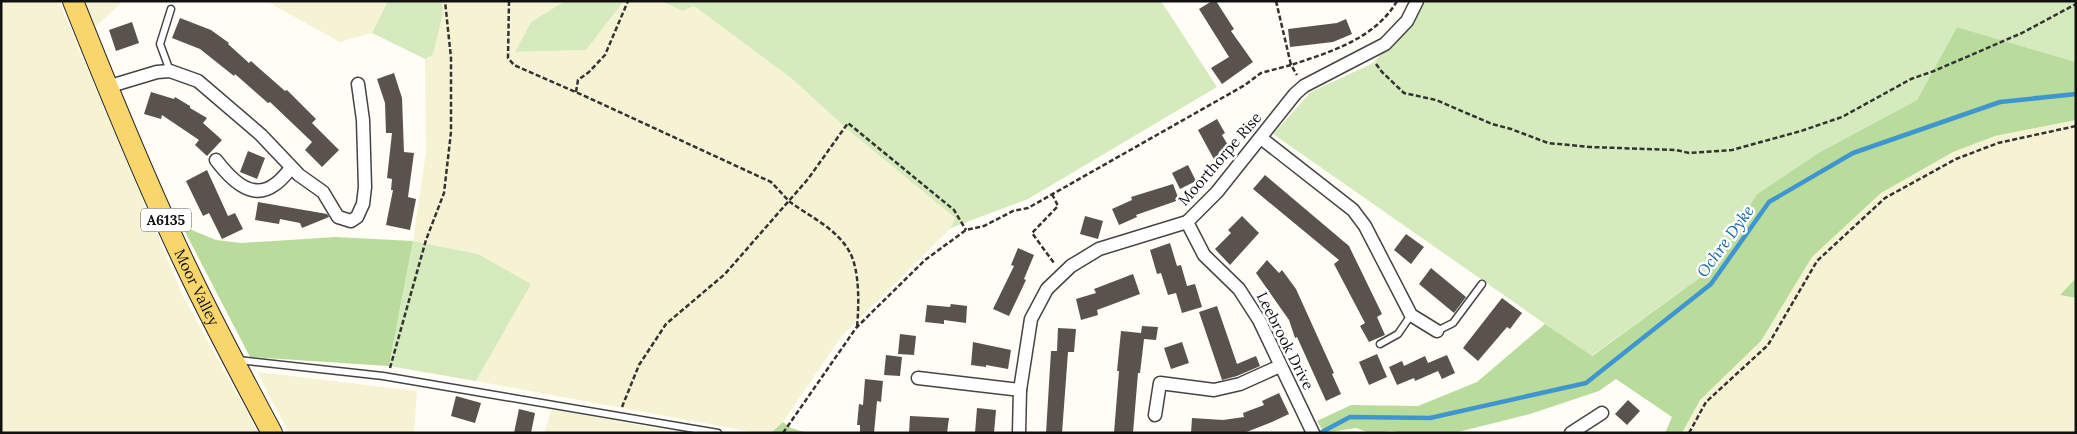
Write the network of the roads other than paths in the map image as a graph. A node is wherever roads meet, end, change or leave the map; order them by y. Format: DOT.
graph roads {
  1 [pos="73,1"];
  2 [pos="1417,1"];
  3 [pos="171,9"];
  4 [pos="170,71"];
  5 [pos="358,84"];
  6 [pos="107,87"];
  7 [pos="1261,138"];
  8 [pos="216,160"];
  9 [pos="291,168"];
  10 [pos="1187,222"];
  11 [pos="1482,284"];
  12 [pos="1411,315"];
  13 [pos="1437,330"];
  14 [pos="1380,344"];
  15 [pos="232,359"];
  16 [pos="1280,366"];
  17 [pos="918,378"];
  18 [pos="1020,390"];
  19 [pos="1602,413"];
  20 [pos="1155,415"];
  21 [pos="1310,428"];
  22 [pos="272,433"];
  23 [pos="718,433"];
  24 [pos="1019,433"];
  25 [pos="1571,433"];
  1 -- 6 [label="main road, Moor Valley / A6135"];
  2 -- 7 [label="street, Moorthorpe Rise"];
  3 -- 4 [label="lane"];
  4 -- 6 [label="street"];
  4 -- 9 [label="street"];
  5 -- 9 [label="street"];
  6 -- 15 [label="main road, Moor Valley / A6135"];
  7 -- 10 [label="street, Moorthorpe Rise"];
  7 -- 12 [label="street"];
  8 -- 9 [label="street"];
  10 -- 16 [label="street, Leebrook Drive"];
  10 -- 18 [label="street, Moorthorpe Rise"];
  11 -- 13 [label="lane"];
  12 -- 13 [label="street"];
  12 -- 14 [label="lane"];
  15 -- 22 [label="main road, Moor Valley / A6135"];
  15 -- 23 [label="lane"];
  16 -- 20 [label="street"];
  16 -- 21 [label="street, Leebrook Drive"];
  17 -- 18 [label="street"];
  18 -- 24 [label="street, Moorthorpe Rise"];
  19 -- 25 [label="street"];
}
